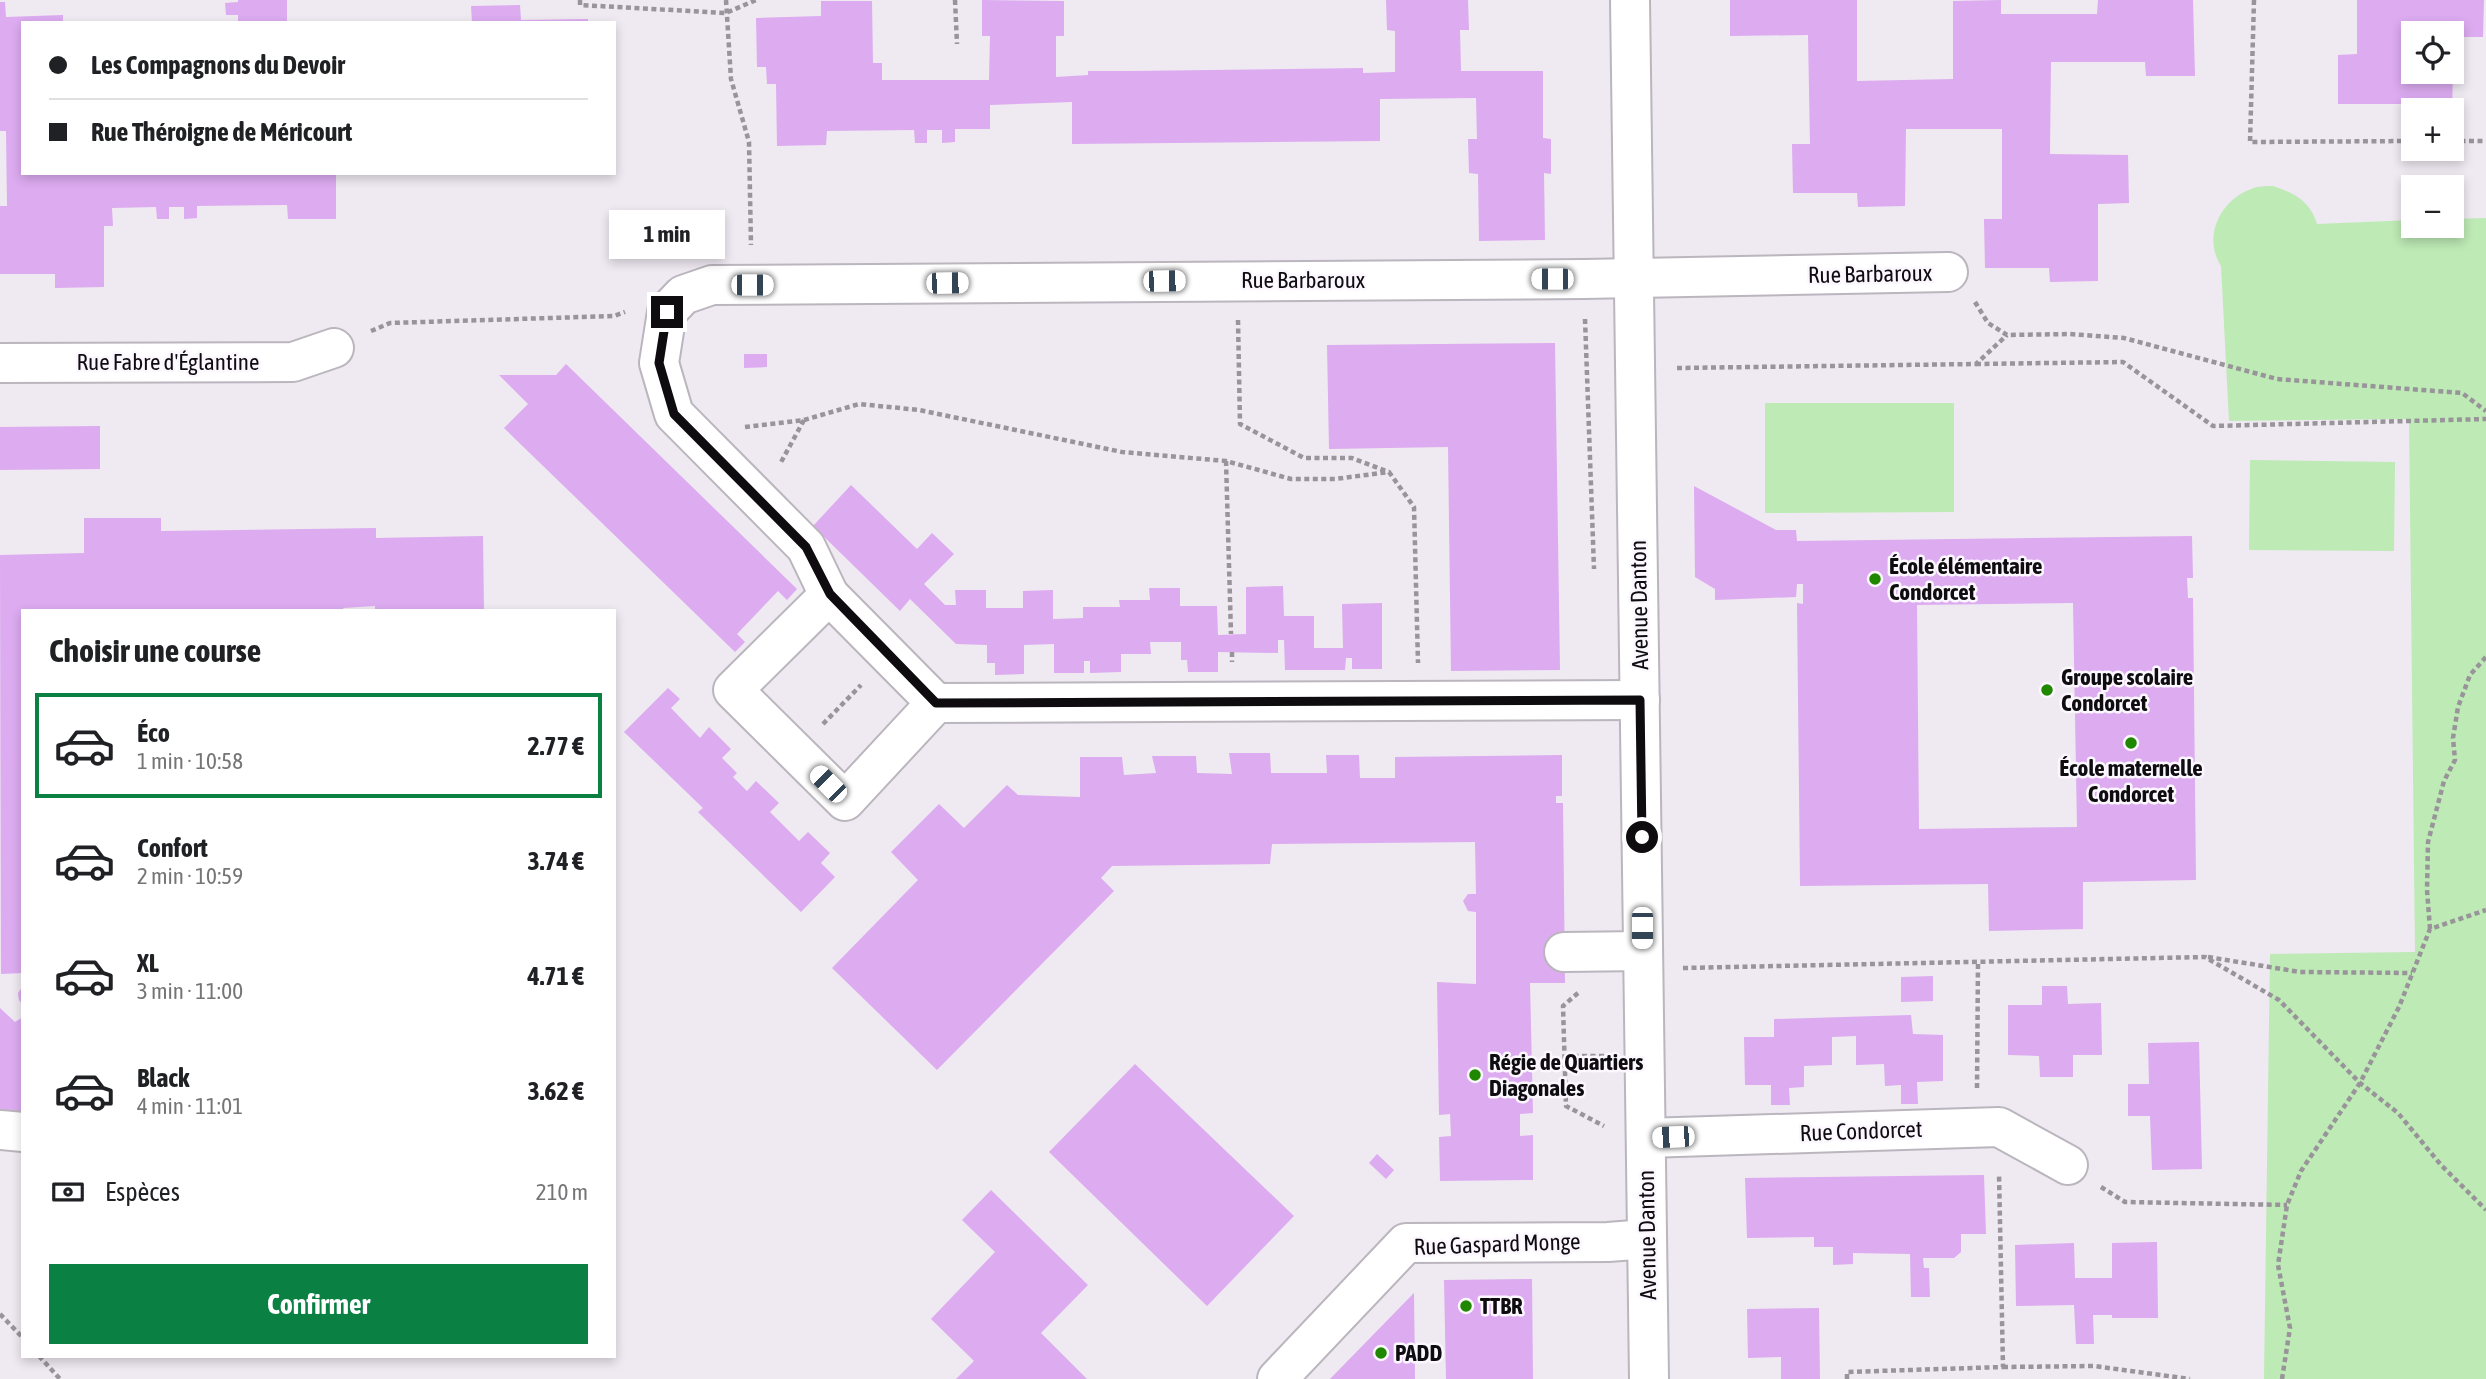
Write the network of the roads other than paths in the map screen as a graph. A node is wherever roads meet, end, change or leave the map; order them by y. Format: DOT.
graph roads {
  1 [pos="1630,0"];
  2 [pos="1948,272"];
  3 [pos="1635,279"];
  4 [pos="334,348"];
  5 [pos="0,363"];
  6 [pos="830,594"];
  7 [pos="1640,700"];
  8 [pos="936,703"];
  9 [pos="1564,952"];
  10 [pos="1643,960"];
  11 [pos="0,1130"];
  12 [pos="21,1132"];
  13 [pos="1646,1138"];
  14 [pos="2068,1165"];
  15 [pos="1647,1239"];
  16 [pos="1277,1379"];
  17 [pos="1649,1379"];
  1 -- 3 [label="street, Avenue Danton"];
  2 -- 3 [label="street, Rue Barbaroux"];
  3 -- 6 [label="street, Rue Barbaroux"];
  3 -- 7 [label="street, Avenue Danton"];
  4 -- 5 [label="street, Rue Fabre d'Églantine"];
  6 -- 8 [label="street"];
  6 -- 8 [label="street"];
  7 -- 8 [label="street"];
  7 -- 10 [label="street, Avenue Danton"];
  9 -- 10 [label="street"];
  10 -- 13 [label="street, Avenue Danton"];
  11 -- 12 [label="street"];
  13 -- 14 [label="street, Rue Condorcet"];
  13 -- 15 [label="street, Avenue Danton"];
  15 -- 16 [label="street, Rue Gaspard Monge"];
  15 -- 17 [label="street, Avenue Danton"];
}
